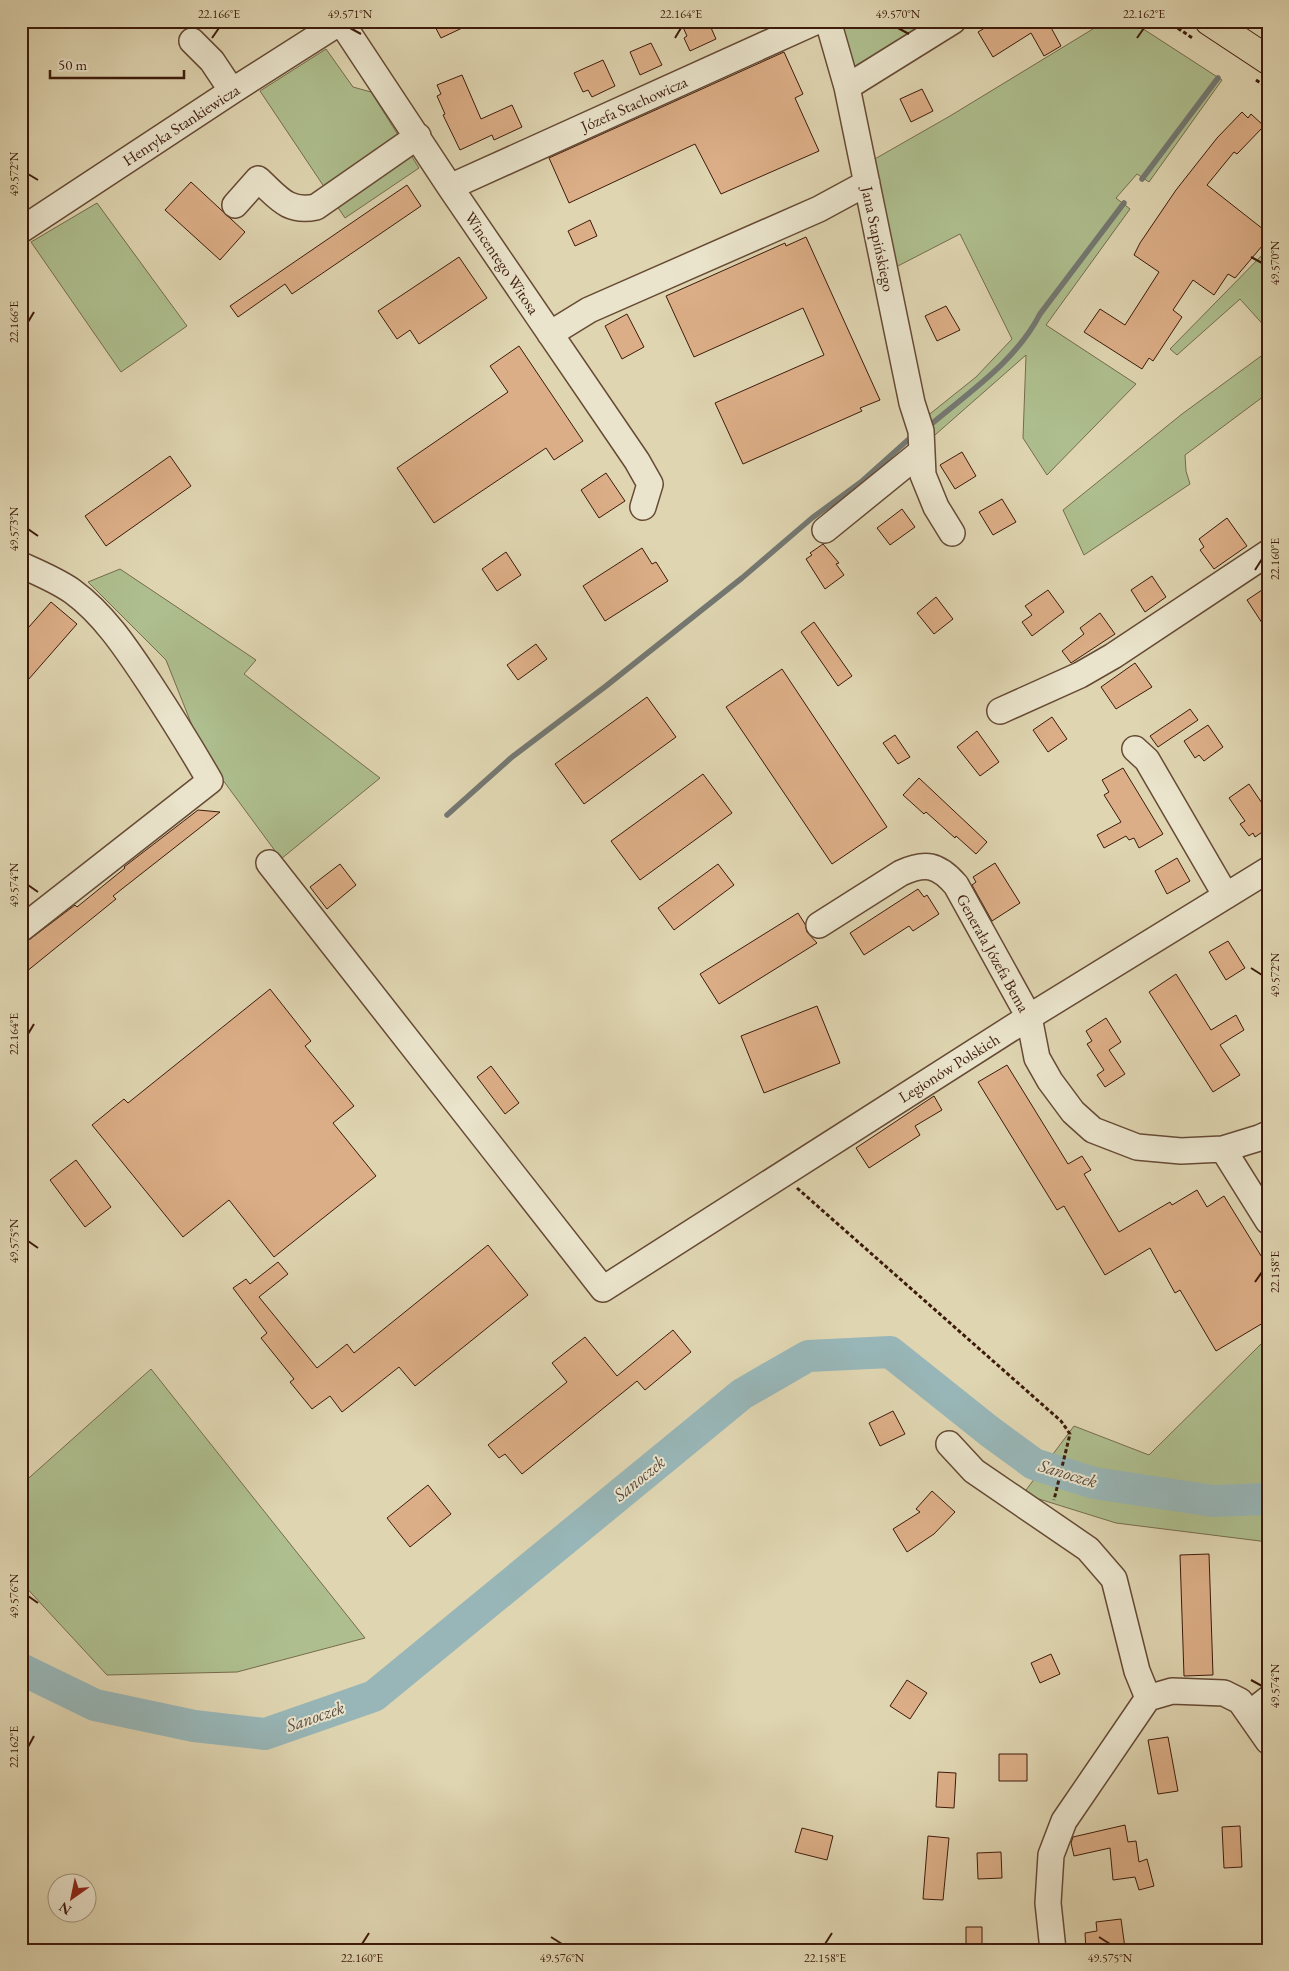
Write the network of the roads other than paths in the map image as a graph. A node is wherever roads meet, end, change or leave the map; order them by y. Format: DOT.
graph roads {
  1 [pos="817,21"];
  2 [pos="828,21"];
  3 [pos="953,21"];
  4 [pos="1209,21"];
  5 [pos="341,22"];
  6 [pos="192,42"];
  7 [pos="1268,60"];
  8 [pos="847,87"];
  9 [pos="232,91"];
  10 [pos="418,136"];
  11 [pos="867,183"];
  12 [pos="450,187"];
  13 [pos="235,205"];
  14 [pos="21,230"];
  15 [pos="550,334"];
  16 [pos="921,455"];
  17 [pos="643,507"];
  18 [pos="826,530"];
  19 [pos="952,533"];
  20 [pos="1268,553"];
  21 [pos="21,565"];
  22 [pos="1000,711"];
  23 [pos="1135,749"];
  24 [pos="269,863"];
  25 [pos="1268,870"];
  26 [pos="1226,896"];
  27 [pos="819,925"];
  28 [pos="21,930"];
  29 [pos="1029,1017"];
  30 [pos="1268,1134"];
  31 [pos="1223,1149"];
  32 [pos="1268,1221"];
  33 [pos="949,1444"];
  34 [pos="1148,1698"];
  35 [pos="1258,1706"];
  36 [pos="1268,1741"];
  37 [pos="1053,1950"];
  1 -- 12 [label="street, Józefa Stachowicza"];
  2 -- 8 [label="street, Jana Stapińskiego"];
  3 -- 8 [label="street"];
  4 -- 7 [label="main road"];
  5 -- 9 [label="street, Henryka Stankiewicza"];
  5 -- 10 [label="street, Wincentego Witosa"];
  6 -- 9 [label="street"];
  8 -- 11 [label="street, Jana Stapińskiego"];
  9 -- 14 [label="street, Henryka Stankiewicza"];
  10 -- 12 [label="street, Wincentego Witosa"];
  10 -- 13 [label="street"];
  11 -- 15 [label="street"];
  11 -- 16 [label="street, Jana Stapińskiego"];
  12 -- 15 [label="street, Wincentego Witosa"];
  15 -- 17 [label="street, Wincentego Witosa"];
  16 -- 18 [label="street"];
  16 -- 19 [label="street, Jana Stapińskiego"];
  20 -- 22 [label="street"];
  21 -- 28 [label="street"];
  23 -- 26 [label="street"];
  24 -- 29 [label="street, Legionów Polskich"];
  25 -- 26 [label="street, Legionów Polskich"];
  26 -- 29 [label="street, Legionów Polskich"];
  27 -- 29 [label="street, Generała Józefa Bema"];
  29 -- 31 [label="street, Generała Józefa Bema"];
  30 -- 31 [label="street, Generała Józefa Bema"];
  31 -- 32 [label="street"];
  33 -- 34 [label="street"];
  34 -- 35 [label="street"];
  34 -- 37 [label="street"];
  35 -- 36 [label="street"];
}
